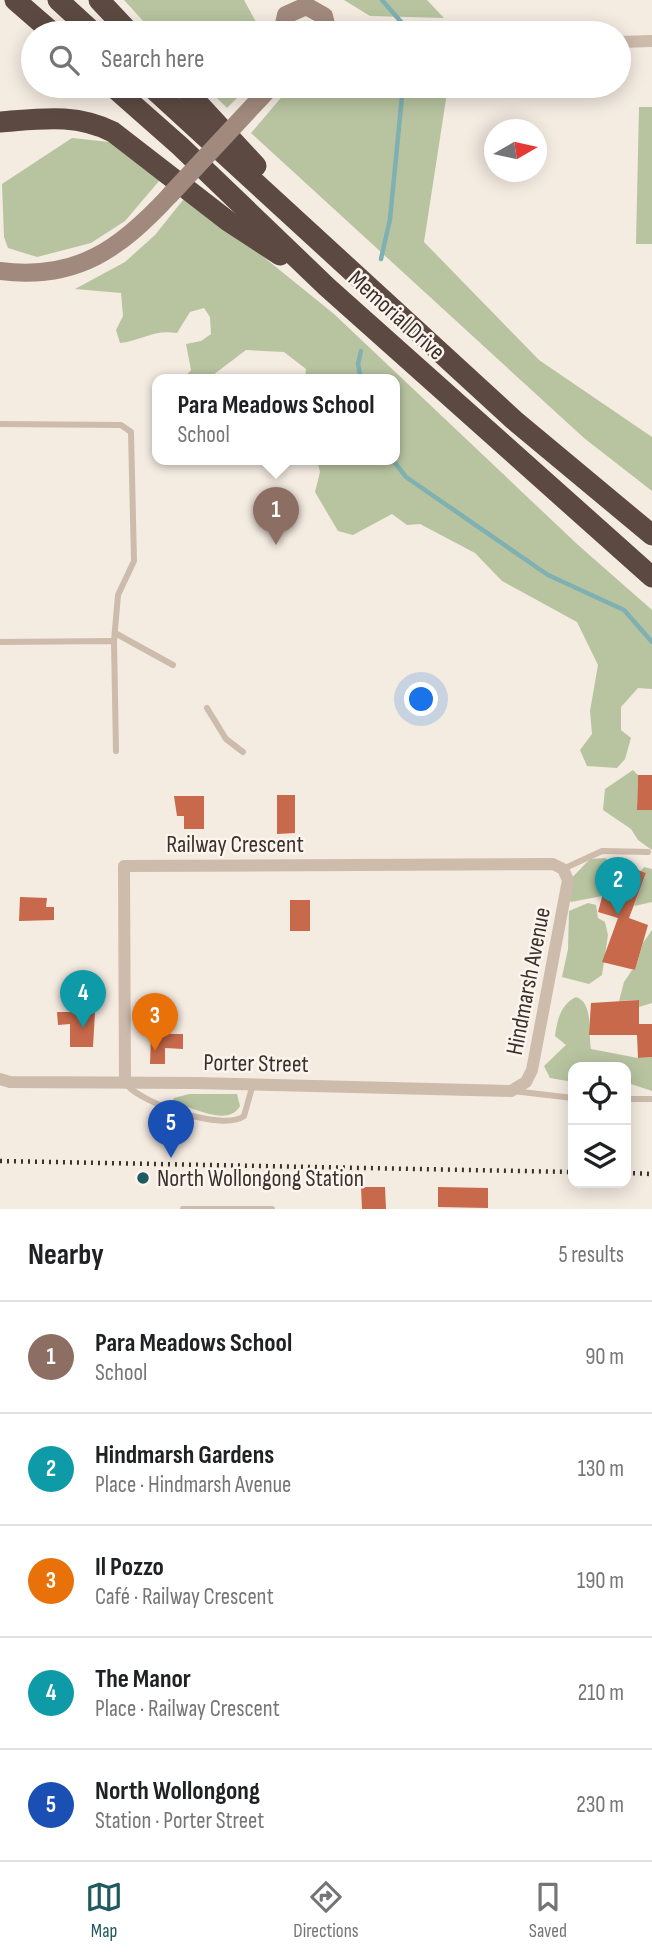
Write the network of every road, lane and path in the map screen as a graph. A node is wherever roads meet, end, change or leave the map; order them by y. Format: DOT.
graph roads {
  1 [pos="15,0"];
  2 [pos="58,0"];
  3 [pos="99,0"];
  4 [pos="298,3"];
  5 [pos="39,21"];
  6 [pos="81,21"];
  7 [pos="119,21"];
  8 [pos="285,21"];
  9 [pos="326,21"];
  10 [pos="652,41"];
  11 [pos="631,42"];
  12 [pos="126,98"];
  13 [pos="163,98"];
  14 [pos="194,98"];
  15 [pos="259,98"];
  16 [pos="0,122"];
  17 [pos="348,266"];
  18 [pos="0,271"];
  19 [pos="327,287"];
  20 [pos="0,424"];
  21 [pos="652,535"];
  22 [pos="652,579"];
  23 [pos="115,633"];
  24 [pos="114,641"];
  25 [pos="0,642"];
  26 [pos="173,665"];
  27 [pos="207,708"];
  28 [pos="116,751"];
  29 [pos="243,752"];
  30 [pos="648,852"];
  31 [pos="563,869"];
  32 [pos="0,1079"];
  33 [pos="125,1083"];
  34 [pos="253,1084"];
  35 [pos="511,1091"];
  36 [pos="568,1097"];
  37 [pos="631,1099"];
  38 [pos="652,1099"];
  39 [pos="183,1209"];
  40 [pos="272,1209"];
  1 -- 5 [label="highway"];
  2 -- 6 [label="highway"];
  3 -- 7 [label="highway"];
  4 -- 8 [label="main road"];
  4 -- 9 [label="main road"];
  10 -- 11 [label="street"];
  12 -- 19 [label="highway, Memorial Drive"];
  13 -- 17 [label="highway, Memorial Drive"];
  14 -- 17 [label="highway"];
  15 -- 18 [label="main road, bridge"];
  16 -- 19 [label="highway"];
  17 -- 21 [label="highway, Memorial Drive"];
  19 -- 22 [label="highway, Memorial Drive"];
  20 -- 23 [label="lane"];
  23 -- 24 [label="lane"];
  23 -- 26 [label="lane"];
  24 -- 25 [label="lane"];
  24 -- 28 [label="lane"];
  27 -- 29 [label="lane"];
  30 -- 31 [label="lane"];
  31 -- 33 [label="street, Railway Crescent"];
  31 -- 35 [label="street, Hindmarsh Avenue"];
  32 -- 33 [label="street, Porter Street"];
  33 -- 34 [label="street, Porter Street"];
  33 -- 34 [label="lane"];
  34 -- 35 [label="street, Porter Street"];
  35 -- 36 [label="lane"];
  37 -- 38 [label="lane"];
  39 -- 40 [label="lane"];
}
